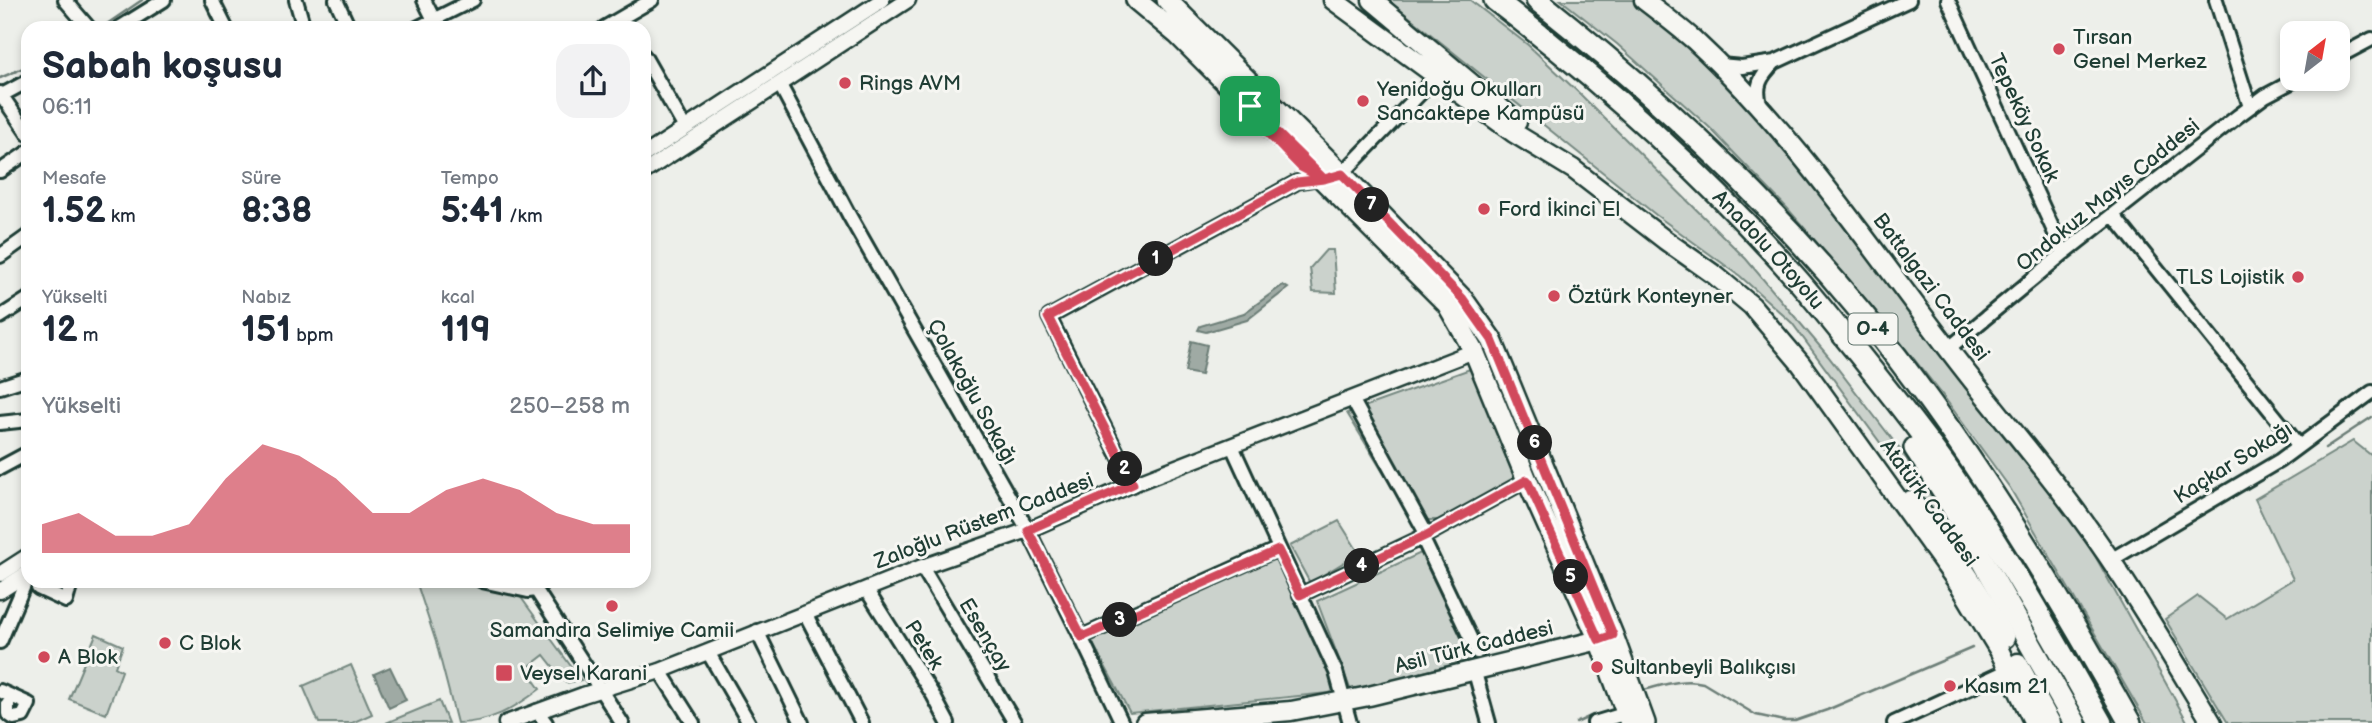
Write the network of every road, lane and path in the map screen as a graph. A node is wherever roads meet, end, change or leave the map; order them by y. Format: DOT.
graph roads {
  1 [pos="65,0"];
  2 [pos="164,0"];
  3 [pos="212,0"];
  4 [pos="296,0"];
  5 [pos="336,0"];
  6 [pos="424,0"];
  7 [pos="473,0"];
  8 [pos="652,0"];
  9 [pos="882,0"];
  10 [pos="908,0"];
  11 [pos="1136,0"];
  12 [pos="1168,0"];
  13 [pos="1333,0"];
  14 [pos="1372,0"];
  15 [pos="1495,0"];
  16 [pos="1537,0"];
  17 [pos="1644,0"];
  18 [pos="1909,0"];
  19 [pos="1948,0"];
  20 [pos="2216,0"];
  21 [pos="139,15"];
  22 [pos="83,21"];
  23 [pos="130,21"];
  24 [pos="143,21"];
  25 [pos="222,21"];
  26 [pos="302,21"];
  27 [pos="346,21"];
  28 [pos="434,21"];
  29 [pos="441,21"];
  30 [pos="626,21"];
  31 [pos="2372,39"];
  32 [pos="2350,51"];
  33 [pos="1775,62"];
  34 [pos="1719,65"];
  35 [pos="651,68"];
  36 [pos="772,71"];
  37 [pos="1436,76"];
  38 [pos="21,84"];
  39 [pos="780,85"];
  40 [pos="2280,88"];
  41 [pos="1,94"];
  42 [pos="2250,107"];
  43 [pos="1762,112"];
  44 [pos="1636,117"];
  45 [pos="21,124"];
  46 [pos="685,128"];
  47 [pos="651,150"];
  48 [pos="21,157"];
  49 [pos="651,168"];
  50 [pos="1573,169"];
  51 [pos="0,171"];
  52 [pos="1333,176"];
  53 [pos="2113,215"];
  54 [pos="21,241"];
  55 [pos="2064,253"];
  56 [pos="0,256"];
  57 [pos="21,304"];
  58 [pos="0,317"];
  59 [pos="1948,349"];
  60 [pos="1474,351"];
  61 [pos="21,381"];
  62 [pos="0,387"];
  63 [pos="2372,392"];
  64 [pos="1352,399"];
  65 [pos="21,421"];
  66 [pos="0,423"];
  67 [pos="1852,436"];
  68 [pos="1231,446"];
  69 [pos="2299,446"];
  70 [pos="21,457"];
  71 [pos="0,468"];
  72 [pos="1527,480"];
  73 [pos="1133,484"];
  74 [pos="1028,530"];
  75 [pos="1424,536"];
  76 [pos="1278,550"];
  77 [pos="21,560"];
  78 [pos="2109,561"];
  79 [pos="922,567"];
  80 [pos="0,574"];
  81 [pos="21,578"];
  82 [pos="22,588"];
  83 [pos="530,588"];
  84 [pos="866,589"];
  85 [pos="0,591"];
  86 [pos="1300,595"];
  87 [pos="805,613"];
  88 [pos="2152,625"];
  89 [pos="757,631"];
  90 [pos="1082,637"];
  91 [pos="1606,638"];
  92 [pos="0,642"];
  93 [pos="708,652"];
  94 [pos="1476,661"];
  95 [pos="2009,670"];
  96 [pos="660,671"];
  97 [pos="600,690"];
  98 [pos="0,691"];
  99 [pos="1346,701"];
  100 [pos="8,704"];
  101 [pos="541,717"];
  102 [pos="1628,718"];
  103 [pos="1198,721"];
  104 [pos="506,723"];
  105 [pos="622,723"];
  106 [pos="693,723"];
  107 [pos="749,723"];
  108 [pos="802,723"];
  109 [pos="862,723"];
  110 [pos="948,723"];
  111 [pos="1015,723"];
  112 [pos="1122,723"];
  113 [pos="1145,723"];
  114 [pos="1279,723"];
  115 [pos="1350,723"];
  116 [pos="1489,723"];
  117 [pos="1594,723"];
  118 [pos="1645,723"];
  119 [pos="1894,723"];
  120 [pos="2034,723"];
  121 [pos="2051,723"];
  122 [pos="2075,723"];
  123 [pos="2101,723"];
  124 [pos="2130,723"];
  125 [pos="2202,723"];
  126 [pos="2212,723"];
  1 -- 22 [label="street"];
  2 -- 21 [label="street"];
  3 -- 25 [label="street"];
  4 -- 26 [label="street"];
  5 -- 27 [label="street"];
  6 -- 28 [label="street"];
  7 -- 29 [label="street"];
  8 -- 30 [label="street"];
  9 -- 36 [label="street"];
  10 -- 39 [label="street"];
  11 -- 52 [label="main road"];
  12 -- 52 [label="main road"];
  13 -- 37 [label="main road"];
  14 -- 50 [label="main road"];
  15 -- 44 [label="highway, Anadolu Otoyolu / O-4"];
  16 -- 124 [label="highway, Anadolu Otoyolu / O-4"];
  17 -- 34 [label="main road, Battalgazi Caddesi"];
  18 -- 33 [label="street"];
  19 -- 55 [label="street, Tepeköy Sokak"];
  20 -- 42 [label="street"];
  21 -- 23 [label="street"];
  21 -- 24 [label="street"];
  31 -- 32 [label="street"];
  33 -- 34 [label="street"];
  33 -- 43 [label="street"];
  34 -- 43 [label="main road, Battalgazi Caddesi"];
  35 -- 46 [label="street"];
  36 -- 39 [label="street"];
  36 -- 46 [label="street"];
  37 -- 50 [label="main road"];
  37 -- 52 [label="street"];
  38 -- 41 [label="street"];
  39 -- 49 [label="street"];
  39 -- 74 [label="street, Çolakoğlu Sokağı"];
  40 -- 42 [label="street, Ondokuz Mayıs Caddesi"];
  41 -- 45 [label="street"];
  42 -- 53 [label="street, Ondokuz Mayıs Caddesi"];
  43 -- 59 [label="main road, Battalgazi Caddesi"];
  44 -- 122 [label="highway"];
  44 -- 123 [label="highway, Anadolu Otoyolu / O-4"];
  46 -- 47 [label="street"];
  48 -- 51 [label="street"];
  50 -- 67 [label="main road"];
  52 -- 60 [label="main road"];
  52 -- 73 [label="street"];
  52 -- 91 [label="main road"];
  53 -- 55 [label="street, Ondokuz Mayıs Caddesi"];
  53 -- 69 [label="street"];
  54 -- 56 [label="street"];
  55 -- 59 [label="street, Ondokuz Mayıs Caddesi"];
  57 -- 58 [label="street"];
  59 -- 78 [label="main road, Battalgazi Caddesi"];
  60 -- 64 [label="street, Zaloğlu Rüstem Caddesi"];
  60 -- 72 [label="main road"];
  61 -- 62 [label="street"];
  63 -- 69 [label="street, Kaçkar Sokağı"];
  64 -- 68 [label="street, Zaloğlu Rüstem Caddesi"];
  64 -- 75 [label="street"];
  65 -- 66 [label="street"];
  67 -- 95 [label="main road, Atatürk Caddesi"];
  67 -- 121 [label="main road, Atatürk Caddesi"];
  68 -- 73 [label="street, Zaloğlu Rüstem Caddesi"];
  68 -- 76 [label="street"];
  69 -- 78 [label="street, Kaçkar Sokağı"];
  70 -- 71 [label="street"];
  72 -- 75 [label="street"];
  72 -- 91 [label="main road"];
  73 -- 74 [label="street, Zaloğlu Rüstem Caddesi"];
  74 -- 79 [label="street, Zaloğlu Rüstem Caddesi"];
  74 -- 90 [label="street, Çolakoğlu Sokağı"];
  75 -- 86 [label="street"];
  75 -- 94 [label="street"];
  76 -- 86 [label="street"];
  76 -- 90 [label="street"];
  77 -- 80 [label="street"];
  78 -- 88 [label="main road, Battalgazi Caddesi"];
  79 -- 84 [label="street, Zaloğlu Rüstem Caddesi"];
  79 -- 111 [label="street, Esençay"];
  81 -- 85 [label="street"];
  82 -- 92 [label="street"];
  83 -- 97 [label="street"];
  84 -- 87 [label="street, Zaloğlu Rüstem Caddesi"];
  84 -- 110 [label="street, Petek"];
  86 -- 99 [label="street"];
  87 -- 89 [label="street, Zaloğlu Rüstem Caddesi"];
  87 -- 109 [label="street"];
  88 -- 125 [label="main road, Battalgazi Caddesi"];
  88 -- 126 [label="main road, Battalgazi Caddesi"];
  89 -- 93 [label="street, Zaloğlu Rüstem Caddesi"];
  89 -- 108 [label="street"];
  90 -- 112 [label="street, Çolakoğlu Sokağı"];
  91 -- 94 [label="main road, Asil Türk Caddesi"];
  91 -- 102 [label="main road"];
  91 -- 118 [label="main road"];
  93 -- 96 [label="street, Zaloğlu Rüstem Caddesi"];
  93 -- 107 [label="street"];
  94 -- 99 [label="main road, Asil Türk Caddesi"];
  94 -- 116 [label="street"];
  95 -- 119 [label="street"];
  95 -- 120 [label="main road, Atatürk Caddesi"];
  96 -- 97 [label="street, Zaloğlu Rüstem Caddesi"];
  96 -- 106 [label="street"];
  97 -- 101 [label="street, Zaloğlu Rüstem Caddesi"];
  97 -- 105 [label="street"];
  98 -- 100 [label="street"];
  99 -- 103 [label="main road, Asil Türk Caddesi"];
  99 -- 114 [label="main road, Asil Türk Caddesi"];
  99 -- 115 [label="street"];
  101 -- 104 [label="street, Zaloğlu Rüstem Caddesi"];
  102 -- 117 [label="street"];
  103 -- 113 [label="main road, Asil Türk Caddesi"];
}
